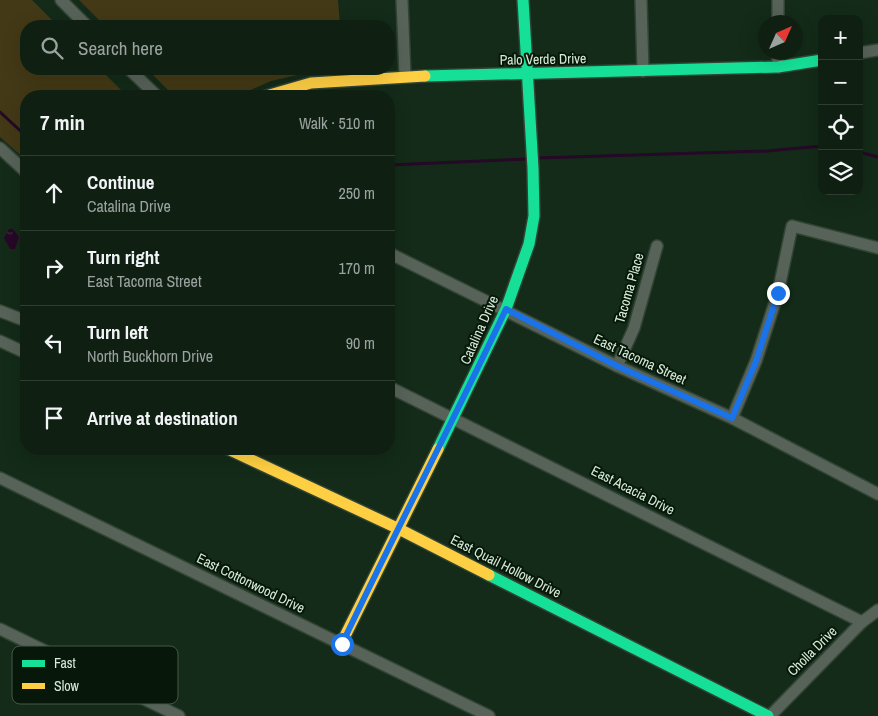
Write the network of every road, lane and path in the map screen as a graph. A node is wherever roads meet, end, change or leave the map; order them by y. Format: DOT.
graph roads {
  1 [pos="61,0"];
  2 [pos="402,0"];
  3 [pos="524,0"];
  4 [pos="641,0"];
  5 [pos="778,0"];
  6 [pos="778,15"];
  7 [pos="81,20"];
  8 [pos="878,50"];
  9 [pos="863,52"];
  10 [pos="778,60"];
  11 [pos="818,61"];
  12 [pos="778,67"];
  13 [pos="643,71"];
  14 [pos="527,74"];
  15 [pos="135,75"];
  16 [pos="405,76"];
  17 [pos="150,90"];
  18 [pos="281,90"];
  19 [pos="0,148"];
  20 [pos="20,166"];
  21 [pos="657,246"];
  22 [pos="878,248"];
  23 [pos="395,256"];
  24 [pos="506,309"];
  25 [pos="0,311"];
  26 [pos="20,319"];
  27 [pos="0,341"];
  28 [pos="20,351"];
  29 [pos="617,366"];
  30 [pos="395,390"];
  31 [pos="454,418"];
  32 [pos="732,418"];
  33 [pos="241,455"];
  34 [pos="0,478"];
  35 [pos="878,494"];
  36 [pos="397,528"];
  37 [pos="878,610"];
  38 [pos="862,622"];
  39 [pos="0,629"];
  40 [pos="342,644"];
  41 [pos="35,646"];
  42 [pos="154,704"];
  43 [pos="179,716"];
  44 [pos="489,716"];
  45 [pos="769,716"];
  1 -- 7 [label="street"];
  2 -- 16 [label="street"];
  3 -- 14 [label="street, Catalina Drive"];
  4 -- 13 [label="street"];
  5 -- 6 [label="street"];
  8 -- 9 [label="street"];
  10 -- 12 [label="street"];
  11 -- 12 [label="street, Palo Verde Drive"];
  12 -- 13 [label="street, Palo Verde Drive"];
  13 -- 14 [label="street, Palo Verde Drive"];
  14 -- 16 [label="street, Palo Verde Drive"];
  14 -- 24 [label="street, Catalina Drive"];
  15 -- 17 [label="street"];
  16 -- 18 [label="street, Palo Verde Drive"];
  19 -- 20 [label="street"];
  21 -- 29 [label="street, Tacoma Place"];
  22 -- 32 [label="street"];
  23 -- 24 [label="street, East Tacoma Street"];
  24 -- 29 [label="street, East Tacoma Street"];
  24 -- 31 [label="street, Catalina Drive"];
  25 -- 26 [label="street"];
  27 -- 28 [label="street"];
  29 -- 32 [label="street, East Tacoma Street"];
  30 -- 31 [label="street, East Acacia Drive"];
  31 -- 36 [label="street, Catalina Drive"];
  31 -- 38 [label="street, East Acacia Drive"];
  32 -- 35 [label="street, East Tacoma Street"];
  33 -- 36 [label="street, East Quail Hollow Drive"];
  34 -- 40 [label="street, East Cottonwood Drive"];
  36 -- 40 [label="street, Catalina Drive"];
  36 -- 45 [label="street, East Quail Hollow Drive"];
  37 -- 38 [label="street, Cholla Drive"];
  38 -- 45 [label="street, Cholla Drive"];
  39 -- 41 [label="street"];
  40 -- 44 [label="street, East Cottonwood Drive"];
  42 -- 43 [label="street"];
}
